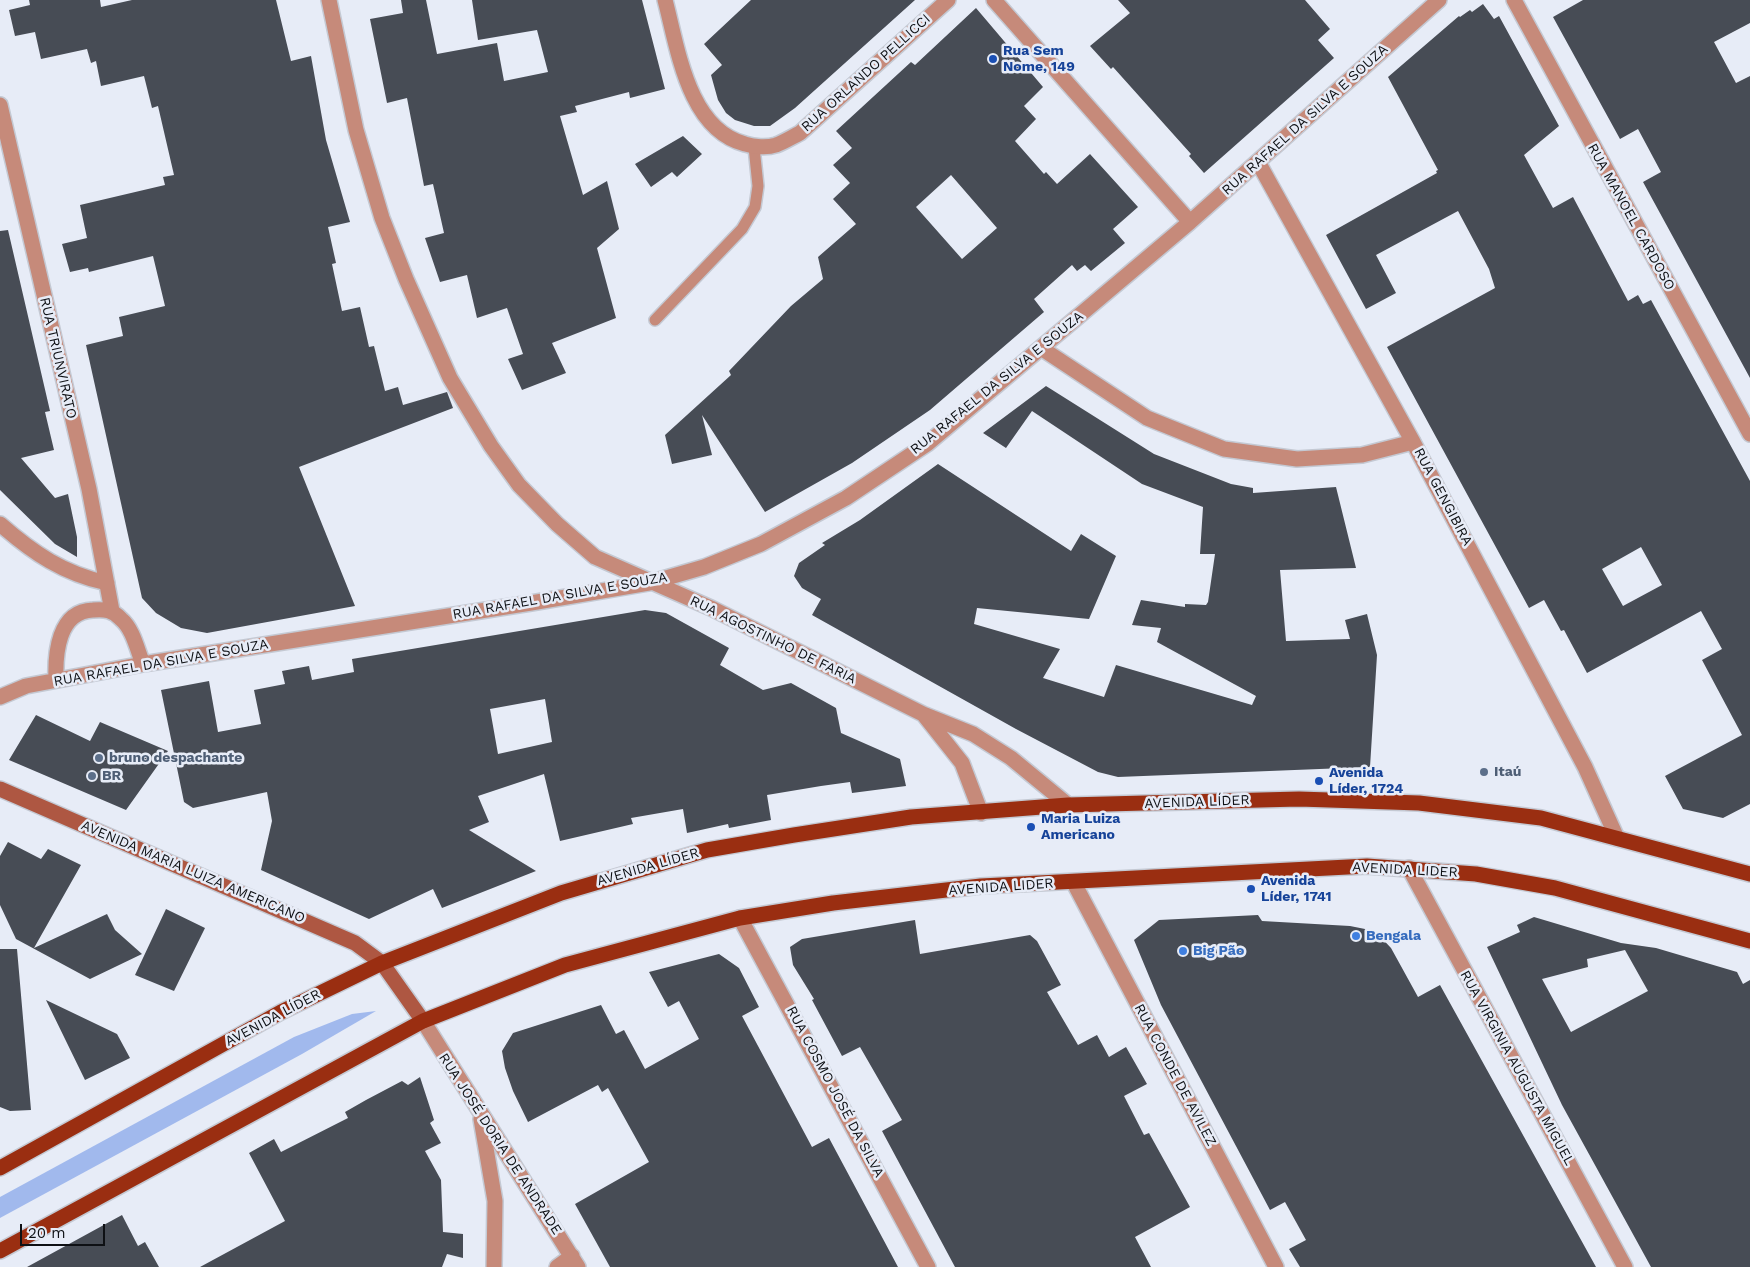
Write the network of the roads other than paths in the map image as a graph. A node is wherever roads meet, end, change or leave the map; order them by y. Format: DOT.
graph roads {
  1 [pos="330,0"];
  2 [pos="666,0"];
  3 [pos="948,0"];
  4 [pos="994,0"];
  5 [pos="1439,0"];
  6 [pos="1514,0"];
  7 [pos="0,105"];
  8 [pos="754,147"];
  9 [pos="1258,162"];
  10 [pos="1190,222"];
  11 [pos="655,320"];
  12 [pos="1041,348"];
  13 [pos="1748,424"];
  14 [pos="1413,442"];
  15 [pos="0,524"];
  16 [pos="650,582"];
  17 [pos="107,584"];
  18 [pos="112,611"];
  19 [pos="143,664"];
  20 [pos="56,680"];
  21 [pos="0,698"];
  22 [pos="923,714"];
  23 [pos="0,788"];
  24 [pos="1068,805"];
  25 [pos="981,813"];
  26 [pos="1616,838"];
  27 [pos="1409,868"];
  28 [pos="1750,874"];
  29 [pos="1074,883"];
  30 [pos="740,918"];
  31 [pos="1750,941"];
  32 [pos="382,963"];
  33 [pos="423,1021"];
  34 [pos="480,1113"];
  35 [pos="1,1166"];
  36 [pos="0,1251"];
  37 [pos="575,1262"];
  38 [pos="494,1267"];
  39 [pos="557,1267"];
  40 [pos="928,1267"];
  41 [pos="1276,1267"];
  42 [pos="1625,1267"];
  1 -- 16 [label="street, RUA AGOSTINHO DE FARIA"];
  2 -- 8 [label="street, RUA ORLANDO PELLICCI"];
  3 -- 8 [label="street, RUA ORLANDO PELLICCI"];
  4 -- 10 [label="street"];
  5 -- 9 [label="street, RUA RAFAEL DA SILVA E SOUZA"];
  6 -- 13 [label="street, RUA MANOEL CARDOSO"];
  7 -- 17 [label="street, RUA TRIUNVIRATO"];
  8 -- 11 [label="lane"];
  9 -- 10 [label="street, RUA RAFAEL DA SILVA E SOUZA"];
  9 -- 14 [label="street, RUA GENGIBIRA"];
  10 -- 12 [label="street, RUA RAFAEL DA SILVA E SOUZA"];
  12 -- 14 [label="street"];
  12 -- 16 [label="street, RUA RAFAEL DA SILVA E SOUZA"];
  14 -- 26 [label="street, RUA GENGIBIRA"];
  15 -- 17 [label="street"];
  16 -- 19 [label="street, RUA RAFAEL DA SILVA E SOUZA"];
  16 -- 22 [label="street, RUA AGOSTINHO DE FARIA"];
  17 -- 18 [label="street, RUA TRIUNVIRATO"];
  18 -- 19 [label="street"];
  18 -- 20 [label="street"];
  19 -- 20 [label="street, RUA RAFAEL DA SILVA E SOUZA"];
  20 -- 21 [label="street, RUA RAFAEL DA SILVA E SOUZA"];
  22 -- 24 [label="street, RUA AGOSTINHO DE FARIA"];
  22 -- 25 [label="street, RUA AGOSTINHO DE FARIA"];
  23 -- 32 [label="main road, AVENIDA MARIA LUIZA AMERICANO"];
  24 -- 25 [label="main road, AVENIDA LÍDER"];
  24 -- 26 [label="main road, AVENIDA LÍDER"];
  25 -- 32 [label="main road, AVENIDA LÍDER"];
  26 -- 28 [label="main road"];
  27 -- 29 [label="main road, AVENIDA LIDER"];
  27 -- 31 [label="main road, AVENIDA LIDER"];
  27 -- 42 [label="street, RUA VIRGINIA AUGUSTA MIGUEL"];
  29 -- 30 [label="main road, AVENIDA LIDER"];
  29 -- 41 [label="street, RUA CONDE DE AVILEZ"];
  30 -- 33 [label="main road"];
  30 -- 40 [label="street, RUA COSMO JOSÉ DA SILVA"];
  32 -- 33 [label="main road"];
  32 -- 35 [label="main road, AVENIDA LÍDER"];
  33 -- 34 [label="street, RUA JOSÉ DORIA DE ANDRADE"];
  33 -- 36 [label="main road"];
  34 -- 37 [label="street, RUA JOSÉ DORIA DE ANDRADE"];
  34 -- 38 [label="street"];
  37 -- 39 [label="street"];
}
